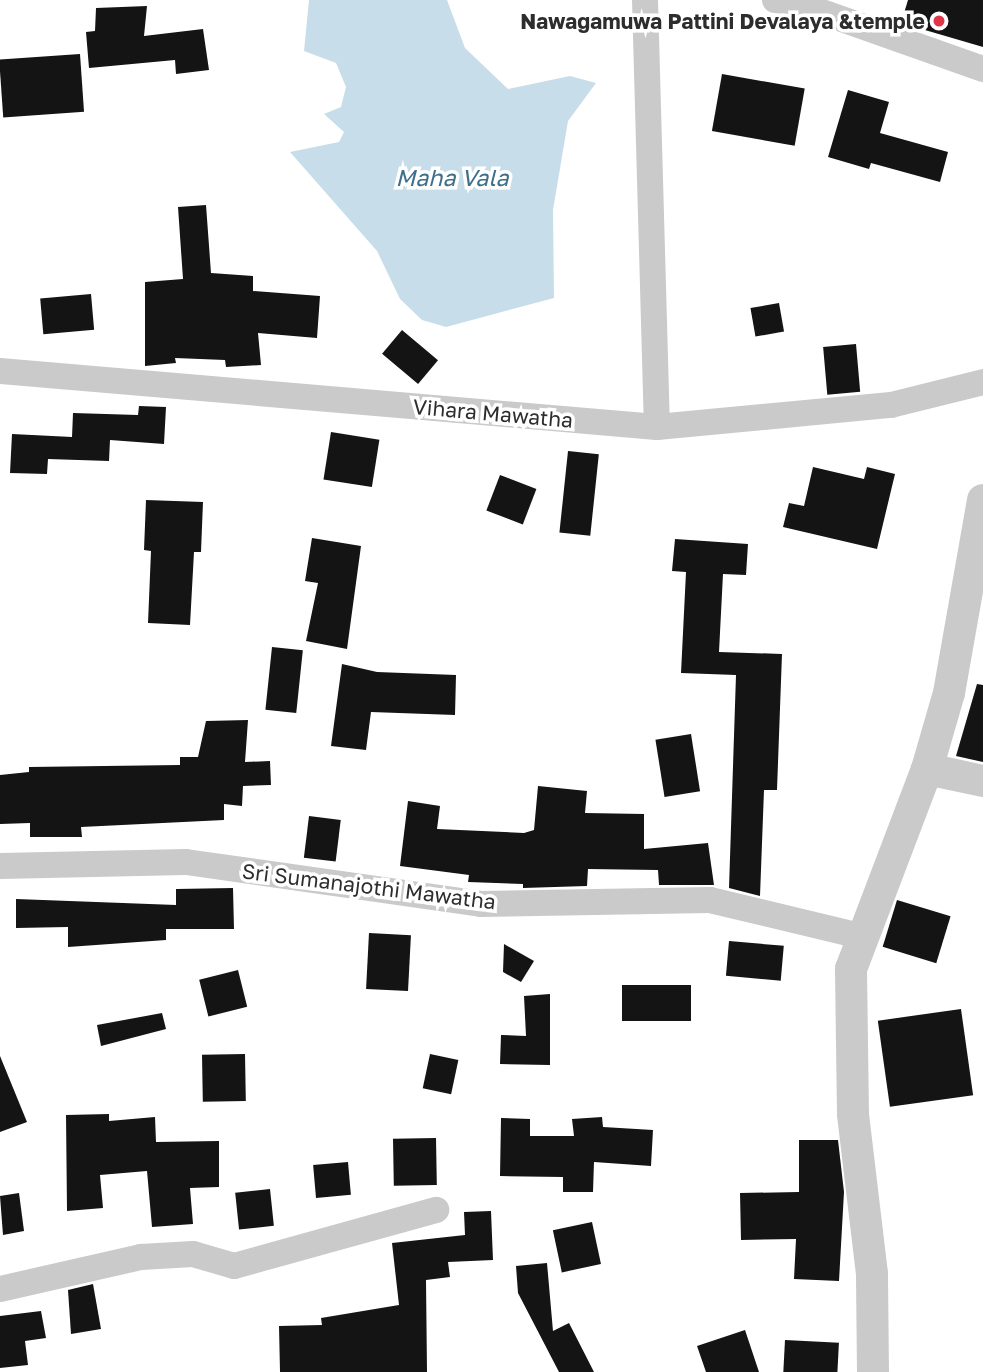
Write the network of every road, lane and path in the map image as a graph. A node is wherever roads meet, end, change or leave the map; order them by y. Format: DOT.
graph roads {
  1 [pos="645,0"];
  2 [pos="775,0"];
  3 [pos="983,69"];
  4 [pos="0,371"];
  5 [pos="983,383"];
  6 [pos="657,427"];
  7 [pos="983,500"];
  8 [pos="980,546"];
  9 [pos="927,769"];
  10 [pos="983,781"];
  11 [pos="0,866"];
  12 [pos="860,936"];
  13 [pos="436,1210"];
  14 [pos="0,1289"];
  15 [pos="873,1372"];
  1 -- 6 [label="street"];
  2 -- 3 [label="street"];
  4 -- 6 [label="street, Vihara Mawatha"];
  5 -- 6 [label="street, Vihara Mawatha"];
  7 -- 8 [label="street"];
  8 -- 9 [label="street"];
  9 -- 10 [label="street"];
  9 -- 12 [label="street"];
  11 -- 12 [label="street, Sri Sumanajothi Mawatha"];
  12 -- 15 [label="street"];
  13 -- 14 [label="street"];
}
